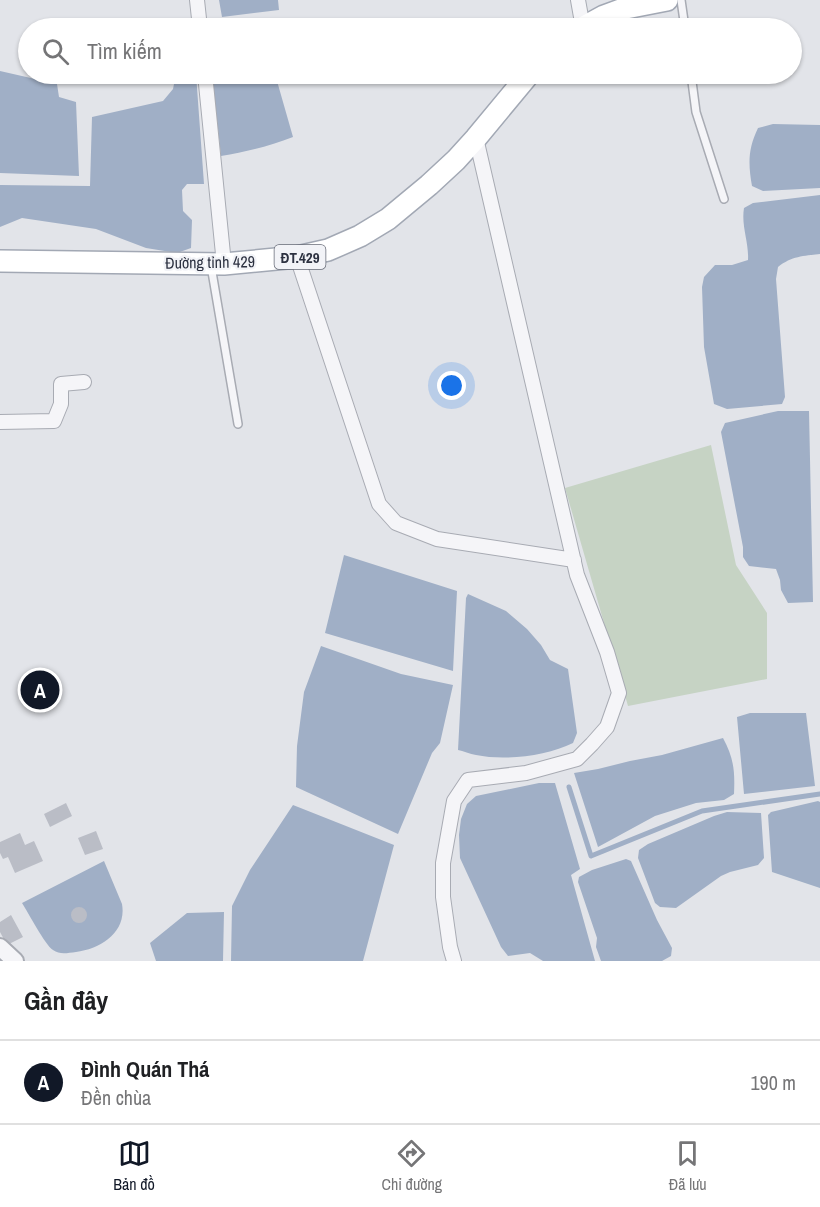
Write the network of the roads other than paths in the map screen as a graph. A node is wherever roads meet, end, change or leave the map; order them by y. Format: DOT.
graph roads {
  1 [pos="197,0"];
  2 [pos="578,0"];
  3 [pos="667,0"];
  4 [pos="681,0"];
  5 [pos="199,18"];
  6 [pos="581,18"];
  7 [pos="600,18"];
  8 [pos="684,18"];
  9 [pos="206,84"];
  10 [pos="521,84"];
  11 [pos="692,84"];
  12 [pos="476,138"];
  13 [pos="724,199"];
  14 [pos="297,257"];
  15 [pos="0,261"];
  16 [pos="217,264"];
  17 [pos="84,382"];
  18 [pos="0,422"];
  19 [pos="238,423"];
  20 [pos="574,560"];
  21 [pos="0,947"];
  22 [pos="15,961"];
  23 [pos="454,961"];
  1 -- 5 [label="street"];
  2 -- 6 [label="street"];
  3 -- 7 [label="main road"];
  4 -- 8 [label="lane"];
  9 -- 16 [label="street"];
  10 -- 12 [label="main road, Đường tỉnh 429 / ĐT.429"];
  11 -- 13 [label="lane"];
  12 -- 14 [label="main road, Đường tỉnh 429 / ĐT.429"];
  12 -- 20 [label="street"];
  14 -- 16 [label="main road, Đường tỉnh 429 / ĐT.429"];
  14 -- 20 [label="street"];
  15 -- 16 [label="main road, Đường tỉnh 429 / ĐT.429"];
  16 -- 19 [label="lane"];
  17 -- 18 [label="street"];
  20 -- 23 [label="street"];
  21 -- 22 [label="street"];
}
